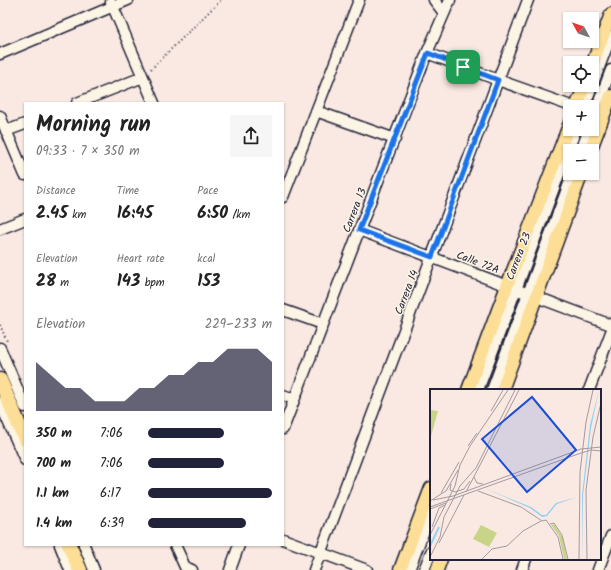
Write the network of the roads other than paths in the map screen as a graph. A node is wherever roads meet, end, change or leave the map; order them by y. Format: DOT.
graph roads {
  1 [pos="128,0"];
  2 [pos="359,0"];
  3 [pos="434,0"];
  4 [pos="450,0"];
  5 [pos="528,0"];
  6 [pos="111,3"];
  7 [pos="444,13"];
  8 [pos="611,14"];
  9 [pos="611,36"];
  10 [pos="428,53"];
  11 [pos="0,54"];
  12 [pos="595,56"];
  13 [pos="611,70"];
  14 [pos="143,77"];
  15 [pos="498,80"];
  16 [pos="611,96"];
  17 [pos="587,100"];
  18 [pos="80,102"];
  19 [pos="154,102"];
  20 [pos="599,102"];
  21 [pos="563,103"];
  22 [pos="316,111"];
  23 [pos="0,116"];
  24 [pos="24,124"];
  25 [pos="6,131"];
  26 [pos="565,136"];
  27 [pos="573,136"];
  28 [pos="394,139"];
  29 [pos="593,144"];
  30 [pos="24,174"];
  31 [pos="571,180"];
  32 [pos="579,180"];
  33 [pos="284,194"];
  34 [pos="24,219"];
  35 [pos="0,229"];
  36 [pos="359,230"];
  37 [pos="432,257"];
  38 [pos="511,287"];
  39 [pos="532,295"];
  40 [pos="284,310"];
  41 [pos="323,324"];
  42 [pos="611,325"];
  43 [pos="611,332"];
  44 [pos="0,348"];
  45 [pos="0,380"];
  46 [pos="468,389"];
  47 [pos="478,389"];
  48 [pos="492,389"];
  49 [pos="502,389"];
  50 [pos="589,389"];
  51 [pos="284,395"];
  52 [pos="294,399"];
  53 [pos="0,403"];
  54 [pos="24,405"];
  55 [pos="284,426"];
  56 [pos="24,437"];
  57 [pos="24,458"];
  58 [pos="430,491"];
  59 [pos="430,515"];
  60 [pos="611,536"];
  61 [pos="284,539"];
  62 [pos="60,546"];
  63 [pos="69,546"];
  64 [pos="84,546"];
  65 [pos="175,546"];
  66 [pos="240,546"];
  67 [pos="320,553"];
  68 [pos="430,555"];
  69 [pos="440,560"];
  70 [pos="526,560"];
  71 [pos="70,570"];
  72 [pos="80,570"];
  73 [pos="94,570"];
  74 [pos="192,570"];
  75 [pos="230,570"];
  76 [pos="314,570"];
  77 [pos="367,570"];
  78 [pos="400,570"];
  79 [pos="409,570"];
  80 [pos="424,570"];
  81 [pos="436,570"];
  82 [pos="522,570"];
  83 [pos="598,570"];
  1 -- 6 [label="street"];
  2 -- 22 [label="street"];
  3 -- 7 [label="street"];
  4 -- 7 [label="street, Carrera 13"];
  5 -- 15 [label="street, Carrera 14"];
  6 -- 11 [label="street"];
  6 -- 14 [label="street"];
  7 -- 10 [label="street, Carrera 13"];
  8 -- 12 [label="main road"];
  9 -- 17 [label="street"];
  10 -- 15 [label="street"];
  10 -- 28 [label="street, Carrera 13"];
  13 -- 20 [label="street"];
  14 -- 18 [label="street"];
  14 -- 19 [label="street"];
  15 -- 21 [label="street"];
  15 -- 37 [label="street, Carrera 14"];
  16 -- 29 [label="main road"];
  22 -- 28 [label="street"];
  22 -- 33 [label="street"];
  23 -- 25 [label="street"];
  24 -- 25 [label="street"];
  25 -- 30 [label="street"];
  26 -- 38 [label="main road, Carrera 23"];
  27 -- 38 [label="street"];
  28 -- 36 [label="street, Carrera 13"];
  31 -- 39 [label="street"];
  32 -- 39 [label="main road"];
  34 -- 35 [label="street"];
  36 -- 37 [label="street, Calle 72A"];
  36 -- 41 [label="street, Carrera 13"];
  37 -- 38 [label="street, Calle 72A"];
  37 -- 67 [label="street, Carrera 14"];
  38 -- 39 [label="street, Calle 72A"];
  38 -- 46 [label="main road, Carrera 23"];
  38 -- 47 [label="street"];
  39 -- 42 [label="street, Calle 72A"];
  39 -- 48 [label="street"];
  39 -- 49 [label="main road"];
  40 -- 41 [label="street"];
  41 -- 52 [label="street, Carrera 13"];
  43 -- 50 [label="street"];
  44 -- 54 [label="street"];
  45 -- 56 [label="highway"];
  51 -- 52 [label="street"];
  52 -- 55 [label="street, Carrera 13"];
  53 -- 57 [label="street"];
  58 -- 78 [label="main road"];
  59 -- 79 [label="street"];
  60 -- 83 [label="street"];
  61 -- 67 [label="street"];
  62 -- 71 [label="street"];
  63 -- 72 [label="highway"];
  64 -- 73 [label="street"];
  65 -- 74 [label="street"];
  66 -- 75 [label="street"];
  67 -- 76 [label="street, Carrera 14"];
  67 -- 77 [label="street"];
  68 -- 80 [label="street"];
  69 -- 81 [label="main road"];
  70 -- 82 [label="street"];
}
